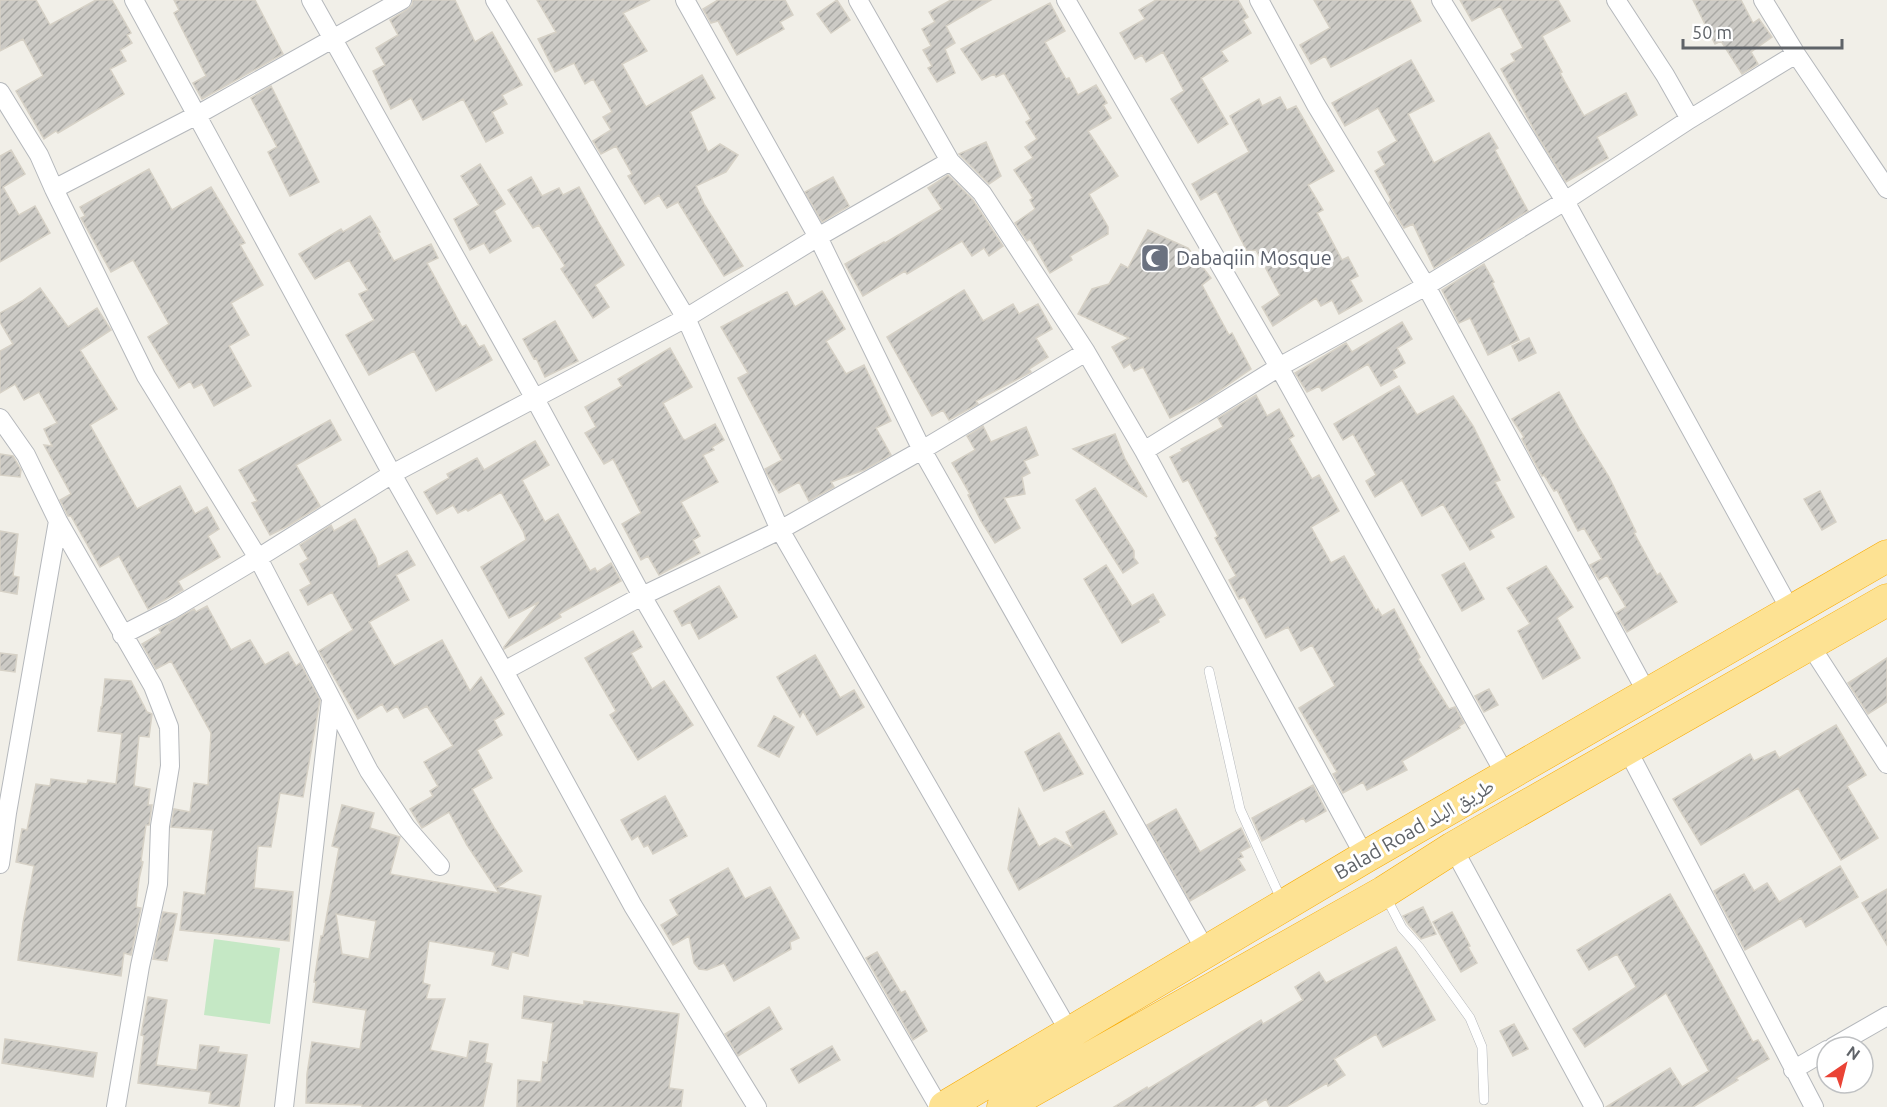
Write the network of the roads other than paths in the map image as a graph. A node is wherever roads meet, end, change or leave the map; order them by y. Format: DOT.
graph roads {
  1 [pos="134,0"];
  2 [pos="311,0"];
  3 [pos="402,0"];
  4 [pos="495,0"];
  5 [pos="685,0"];
  6 [pos="858,0"];
  7 [pos="1066,0"];
  8 [pos="1259,0"];
  9 [pos="1441,0"];
  10 [pos="1616,0"];
  11 [pos="1763,0"];
  12 [pos="333,39"];
  13 [pos="1796,54"];
  14 [pos="0,92"];
  15 [pos="196,115"];
  16 [pos="1690,119"];
  17 [pos="950,161"];
  18 [pos="54,189"];
  19 [pos="1887,189"];
  20 [pos="1565,201"];
  21 [pos="818,237"];
  22 [pos="1426,286"];
  23 [pos="686,318"];
  24 [pos="1086,352"];
  25 [pos="1279,367"];
  26 [pos="535,399"];
  27 [pos="0,418"];
  28 [pos="922,450"];
  29 [pos="1144,451"];
  30 [pos="392,474"];
  31 [pos="58,521"];
  32 [pos="780,530"];
  33 [pos="1887,556"];
  34 [pos="258,558"];
  35 [pos="642,596"];
  36 [pos="1887,600"];
  37 [pos="1791,611"];
  38 [pos="122,635"];
  39 [pos="1810,645"];
  40 [pos="1209,670"];
  41 [pos="504,671"];
  42 [pos="1647,693"];
  43 [pos="331,700"];
  44 [pos="1627,749"];
  45 [pos="1887,764"];
  46 [pos="1506,776"];
  47 [pos="1453,849"];
  48 [pos="1365,857"];
  49 [pos="0,864"];
  50 [pos="440,866"];
  51 [pos="1384,892"];
  52 [pos="1284,905"];
  53 [pos="1206,951"];
  54 [pos="1887,1016"];
  55 [pos="1070,1033"];
  56 [pos="1854,1035"];
  57 [pos="1815,1057"];
  58 [pos="1793,1070"];
  59 [pos="1484,1100"];
  60 [pos="116,1107"];
  61 [pos="284,1107"];
  62 [pos="757,1107"];
  63 [pos="939,1107"];
  64 [pos="945,1107"];
  65 [pos="1003,1107"];
  66 [pos="1594,1107"];
  67 [pos="1814,1107"];
  1 -- 15 [label="street"];
  2 -- 12 [label="street"];
  3 -- 12 [label="street"];
  4 -- 23 [label="street"];
  5 -- 21 [label="street"];
  6 -- 17 [label="street"];
  7 -- 25 [label="street"];
  8 -- 22 [label="street"];
  9 -- 20 [label="street"];
  10 -- 16 [label="street"];
  11 -- 13 [label="street"];
  12 -- 15 [label="street"];
  12 -- 26 [label="street"];
  13 -- 16 [label="street"];
  13 -- 19 [label="street"];
  14 -- 18 [label="street"];
  15 -- 18 [label="street"];
  15 -- 30 [label="street"];
  16 -- 20 [label="street"];
  17 -- 21 [label="street"];
  17 -- 24 [label="street"];
  18 -- 34 [label="street"];
  20 -- 22 [label="street"];
  20 -- 37 [label="street"];
  21 -- 23 [label="street"];
  21 -- 28 [label="street"];
  22 -- 25 [label="street"];
  22 -- 42 [label="street"];
  23 -- 26 [label="street"];
  23 -- 32 [label="street"];
  24 -- 28 [label="street"];
  24 -- 29 [label="street"];
  25 -- 29 [label="street"];
  25 -- 46 [label="street"];
  26 -- 30 [label="street"];
  26 -- 35 [label="street"];
  27 -- 31 [label="street"];
  28 -- 32 [label="street"];
  28 -- 53 [label="street"];
  29 -- 48 [label="street"];
  30 -- 34 [label="street"];
  30 -- 41 [label="street"];
  31 -- 38 [label="street"];
  31 -- 49 [label="street"];
  32 -- 35 [label="street"];
  32 -- 55 [label="street"];
  33 -- 37 [label="highway, Balad Road طريق البلد"];
  34 -- 38 [label="street"];
  34 -- 43 [label="street"];
  35 -- 41 [label="street"];
  35 -- 63 [label="street"];
  36 -- 39 [label="highway, Balad Road طريق البلد"];
  37 -- 42 [label="highway, Balad Road طريق البلد"];
  38 -- 60 [label="street"];
  39 -- 44 [label="highway, Balad Road طريق البلد"];
  39 -- 45 [label="street"];
  40 -- 52 [label="lane"];
  41 -- 62 [label="street"];
  42 -- 46 [label="highway, Balad Road طريق البلد"];
  43 -- 50 [label="street"];
  43 -- 61 [label="street"];
  44 -- 47 [label="highway, Balad Road طريق البلد"];
  44 -- 58 [label="street"];
  46 -- 48 [label="highway, Balad Road طريق البلد"];
  47 -- 51 [label="highway, Balad Road طريق البلد"];
  47 -- 66 [label="street"];
  48 -- 52 [label="highway, Balad Road طريق البلد"];
  51 -- 59 [label="lane"];
  51 -- 65 [label="highway, Balad Road طريق البلد"];
  52 -- 53 [label="highway, Balad Road طريق البلد"];
  53 -- 55 [label="highway, Balad Road طريق البلد"];
  54 -- 56 [label="street"];
  55 -- 64 [label="highway, Balad Road طريق البلد"];
  57 -- 58 [label="street"];
  58 -- 67 [label="street"];
}
